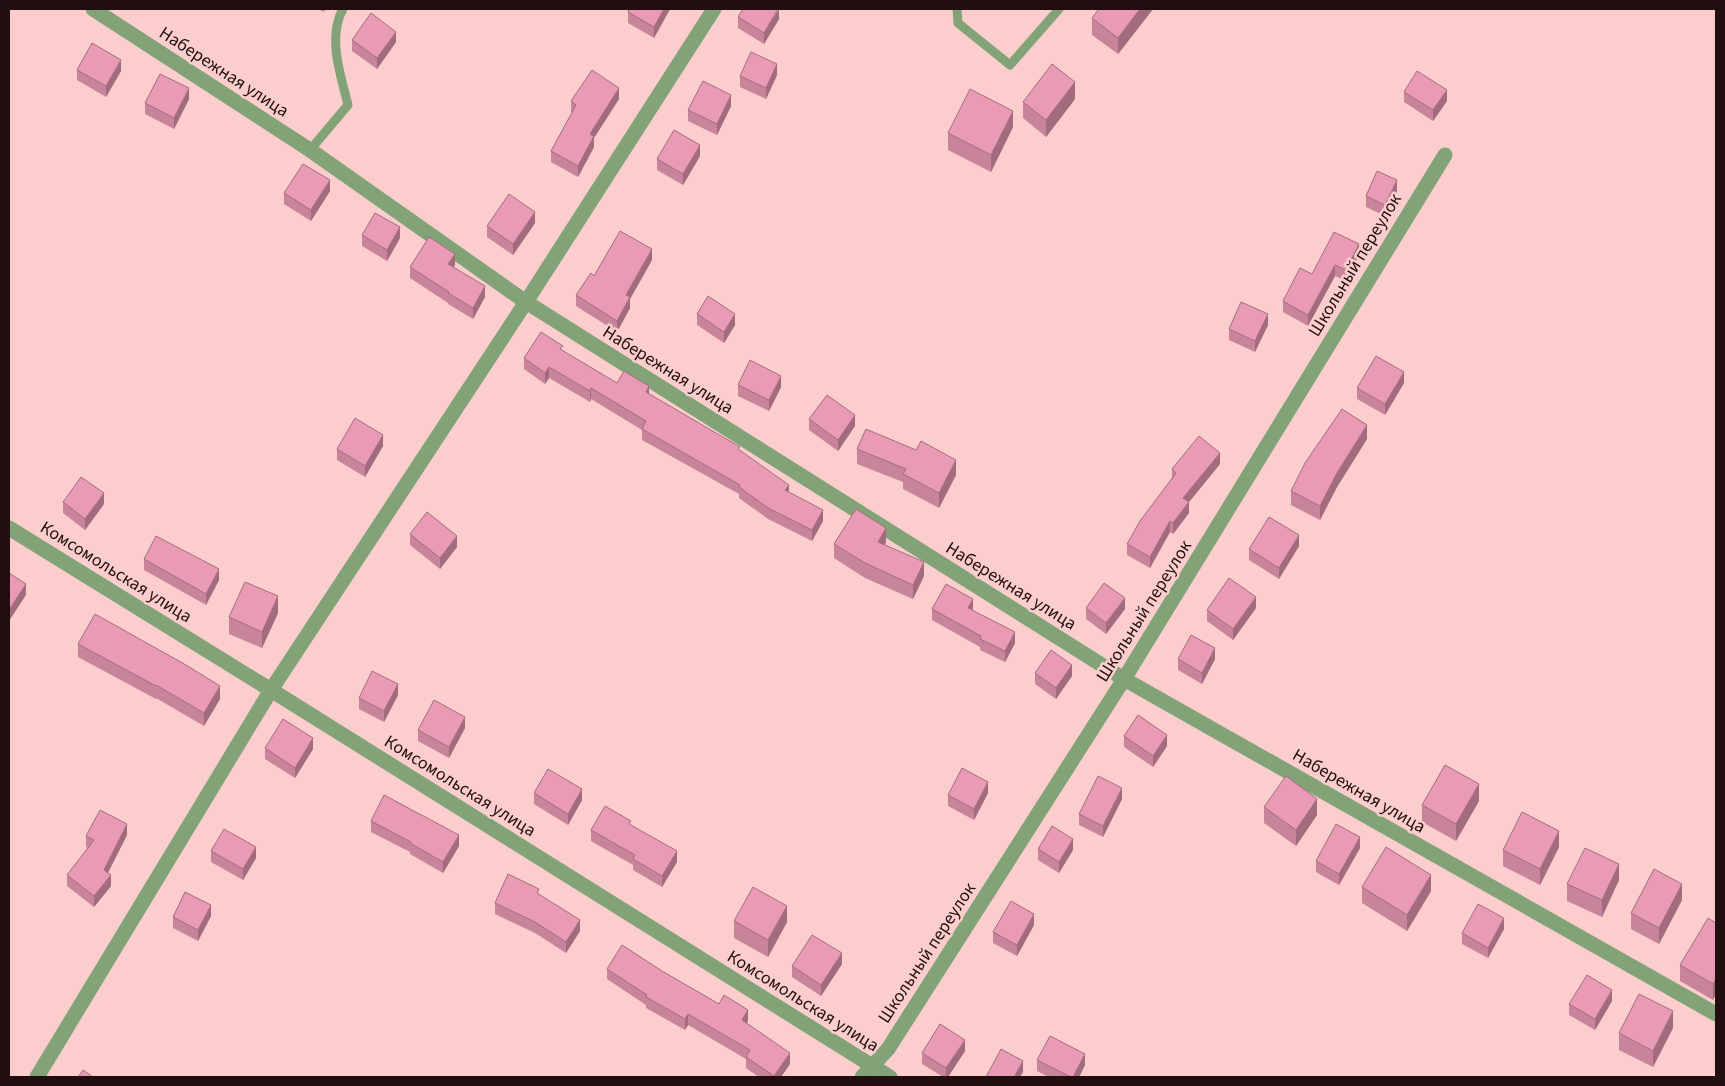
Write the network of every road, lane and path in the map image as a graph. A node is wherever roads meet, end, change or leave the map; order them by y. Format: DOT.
graph roads {
  1 [pos="93,9"];
  2 [pos="343,9"];
  3 [pos="714,9"];
  4 [pos="957,9"];
  5 [pos="1059,9"];
  6 [pos="310,150"];
  7 [pos="1445,155"];
  8 [pos="526,302"];
  9 [pos="9,528"];
  10 [pos="1124,679"];
  11 [pos="272,690"];
  12 [pos="1716,1014"];
  13 [pos="867,1072"];
  14 [pos="36,1077"];
  15 [pos="890,1077"];
  1 -- 6 [label="street, Набережная улица"];
  2 -- 6 [label="lane"];
  3 -- 8 [label="street"];
  4 -- 5 [label="lane"];
  6 -- 8 [label="street, Набережная улица"];
  7 -- 10 [label="street, Школьный переулок"];
  8 -- 10 [label="street, Набережная улица"];
  8 -- 11 [label="street"];
  9 -- 11 [label="street, Комсомольская улица"];
  10 -- 12 [label="street, Набережная улица"];
  10 -- 13 [label="street, Школьный переулок"];
  11 -- 13 [label="street, Комсомольская улица"];
  11 -- 14 [label="street"];
  13 -- 15 [label="street, Комсомольская улица"];
}
